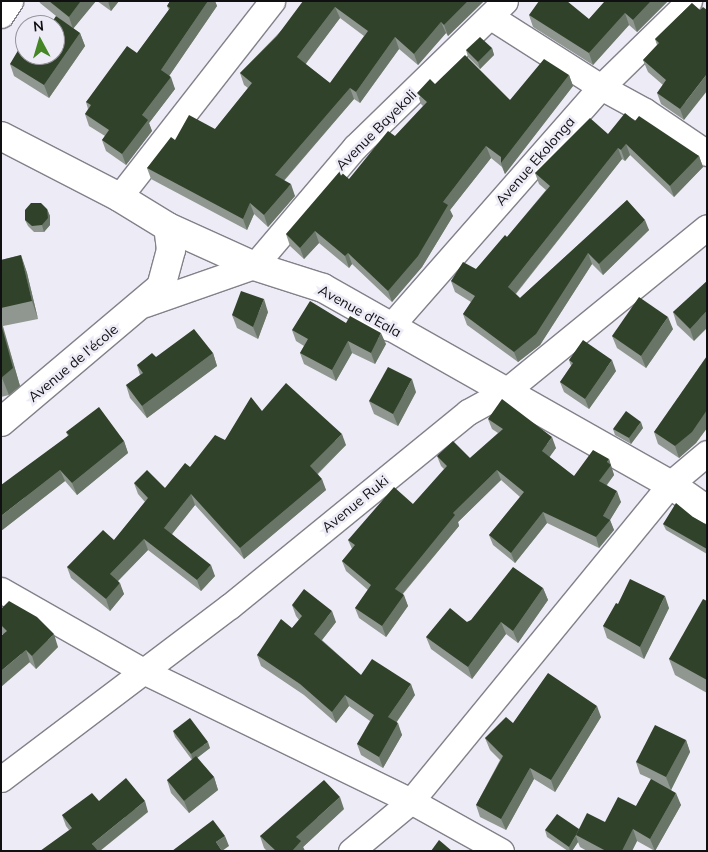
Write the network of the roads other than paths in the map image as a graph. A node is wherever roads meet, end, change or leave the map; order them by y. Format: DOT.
graph roads {
  1 [pos="10,1"];
  2 [pos="272,1"];
  3 [pos="689,1"];
  4 [pos="498,9"];
  5 [pos="1,15"];
  6 [pos="601,87"];
  7 [pos="1,136"];
  8 [pos="707,153"];
  9 [pos="119,197"];
  10 [pos="168,226"];
  11 [pos="707,227"];
  12 [pos="254,266"];
  13 [pos="145,304"];
  14 [pos="389,328"];
  15 [pos="506,392"];
  16 [pos="1,422"];
  17 [pos="707,453"];
  18 [pos="670,484"];
  19 [pos="707,510"];
  20 [pos="1,590"];
  21 [pos="142,670"];
  22 [pos="1,779"];
  23 [pos="411,801"];
  24 [pos="351,851"];
  25 [pos="501,851"];
  1 -- 5 [label="street"];
  2 -- 9 [label="street"];
  3 -- 6 [label="street, Avenue Ekolonga"];
  4 -- 6 [label="street"];
  4 -- 12 [label="street, Avenue Bayekoli"];
  6 -- 8 [label="street"];
  6 -- 14 [label="street, Avenue Ekolonga"];
  7 -- 9 [label="street, Avenue d'Eala"];
  9 -- 10 [label="street, Avenue d'Eala"];
  10 -- 12 [label="street, Avenue d'Eala"];
  10 -- 13 [label="street, Avenue de l'école"];
  11 -- 15 [label="street, Avenue Ruki"];
  12 -- 13 [label="street"];
  12 -- 14 [label="street, Avenue d'Eala"];
  13 -- 16 [label="street, Avenue de l'école"];
  14 -- 15 [label="street, Avenue d'Eala"];
  15 -- 18 [label="street, Avenue d'Eala"];
  15 -- 21 [label="street, Avenue Ruki"];
  17 -- 18 [label="street"];
  18 -- 19 [label="street, Avenue d'Eala"];
  18 -- 23 [label="street"];
  20 -- 21 [label="street"];
  21 -- 22 [label="street, Avenue Ruki"];
  21 -- 23 [label="street"];
  23 -- 24 [label="street"];
  23 -- 25 [label="street"];
}
